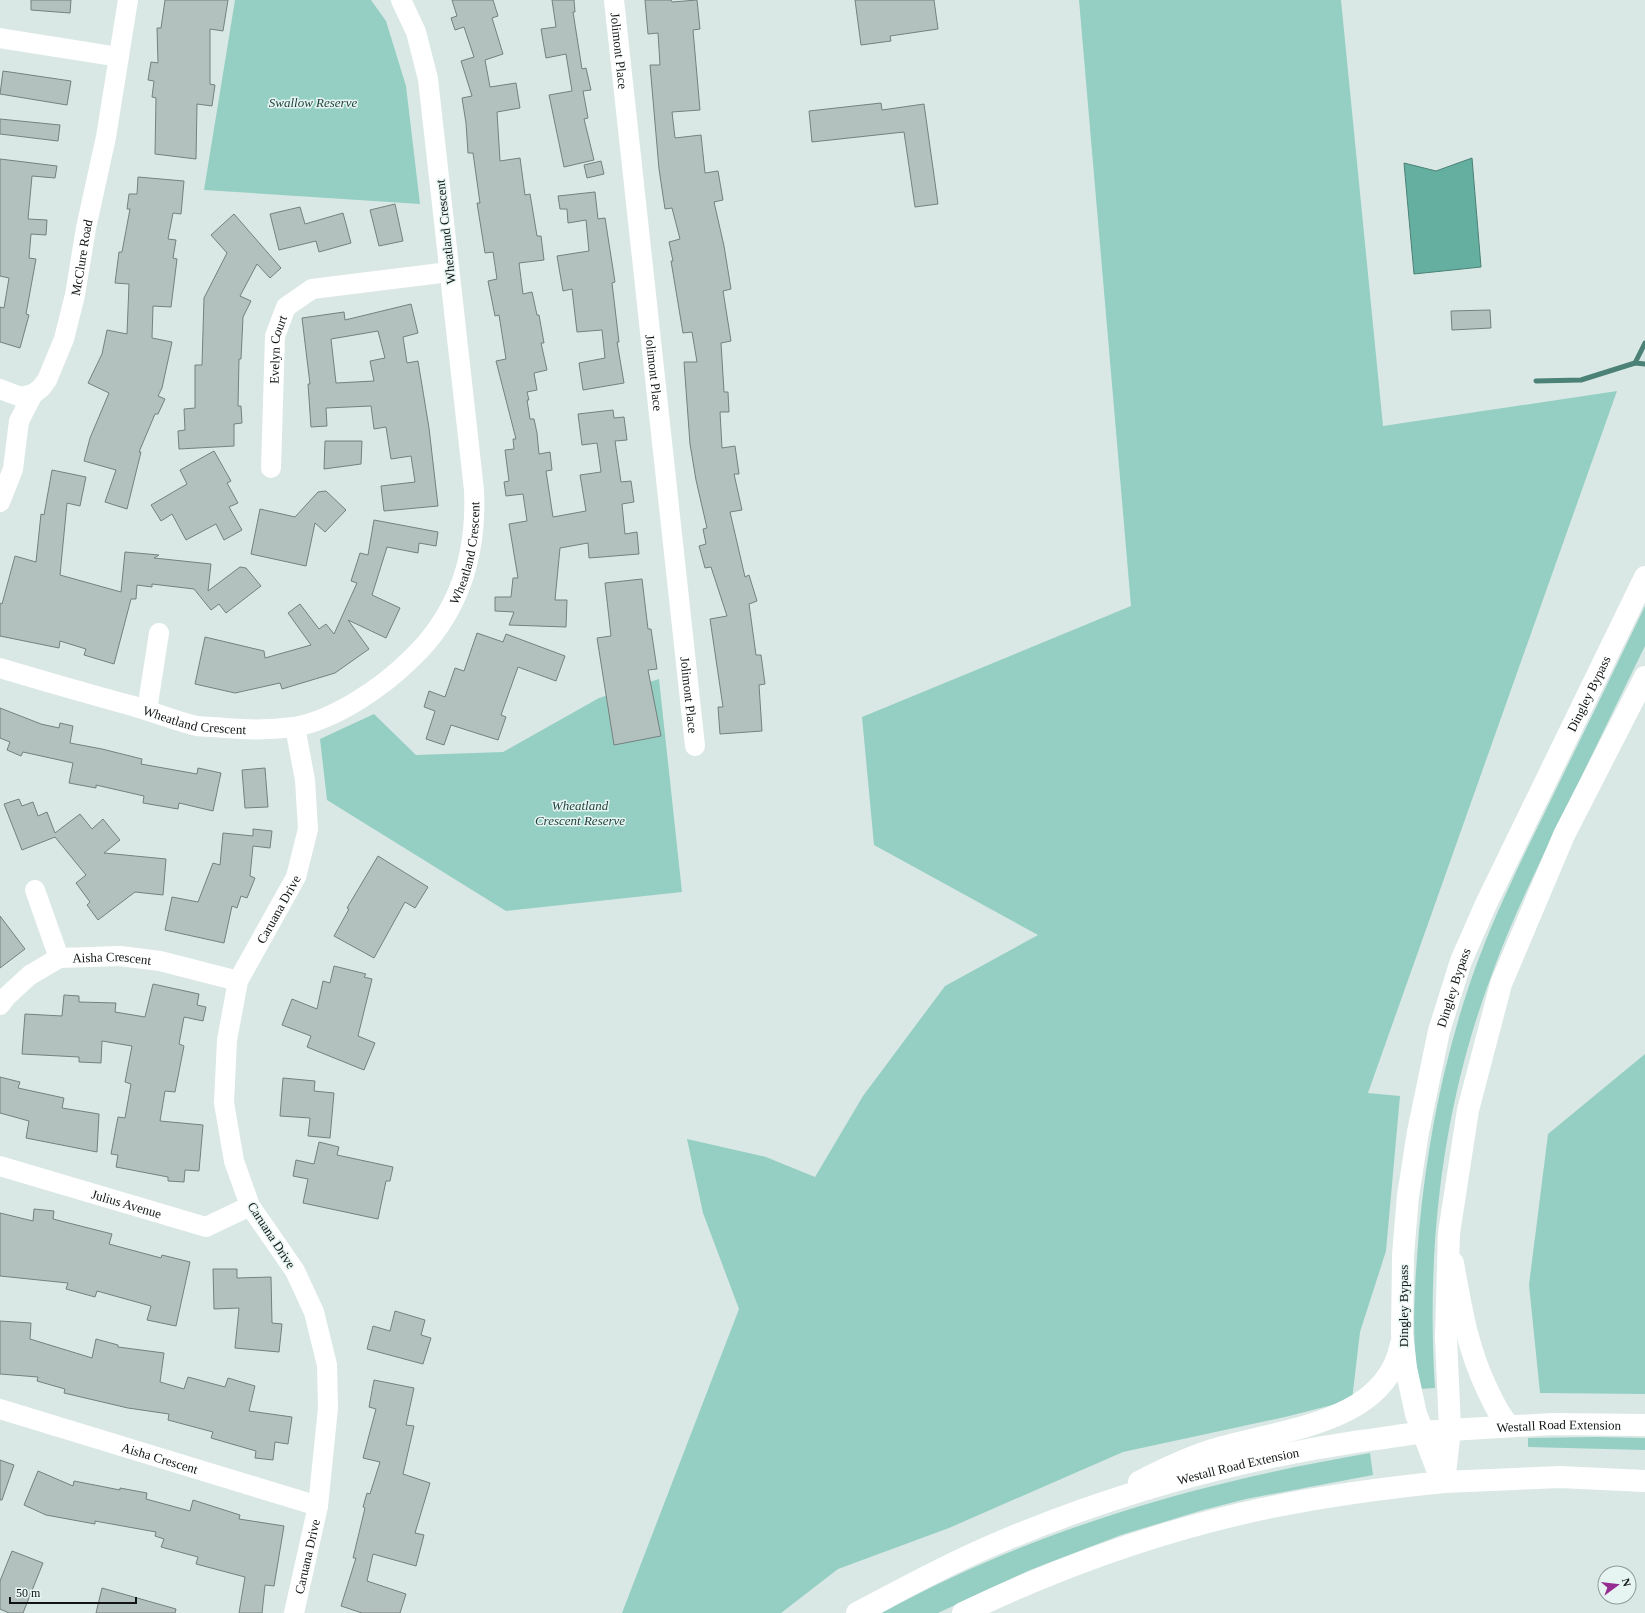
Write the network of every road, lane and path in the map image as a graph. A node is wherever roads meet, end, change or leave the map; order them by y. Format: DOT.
graph roads {
  1 [pos="128,0"];
  2 [pos="401,0"];
  3 [pos="614,0"];
  4 [pos="0,38"];
  5 [pos="119,57"];
  6 [pos="449,272"];
  7 [pos="0,389"];
  8 [pos="33,394"];
  9 [pos="271,468"];
  10 [pos="0,502"];
  11 [pos="1645,577"];
  12 [pos="159,633"];
  13 [pos="0,668"];
  14 [pos="1645,677"];
  15 [pos="147,710"];
  16 [pos="295,727"];
  17 [pos="695,746"];
  18 [pos="35,890"];
  19 [pos="58,958"];
  20 [pos="238,981"];
  21 [pos="0,1005"];
  22 [pos="0,1166"];
  23 [pos="250,1206"];
  24 [pos="1449,1233"];
  25 [pos="1402,1334"];
  26 [pos="0,1409"];
  27 [pos="1645,1425"];
  28 [pos="1509,1426"];
  29 [pos="1450,1430"];
  30 [pos="1423,1432"];
  31 [pos="1645,1480"];
  32 [pos="1443,1482"];
  33 [pos="1098,1505"];
  34 [pos="318,1506"];
  35 [pos="294,1613"];
  36 [pos="857,1613"];
  37 [pos="963,1613"];
  1 -- 5 [label="street, McClure Road"];
  2 -- 6 [label="street, Wheatland Crescent"];
  3 -- 17 [label="street, Jolimont Place"];
  4 -- 5 [label="street"];
  5 -- 8 [label="street, McClure Road"];
  6 -- 9 [label="street, Evelyn Court"];
  6 -- 16 [label="street, Wheatland Crescent"];
  7 -- 8 [label="street"];
  8 -- 10 [label="street, McClure Road"];
  11 -- 25 [label="main road, Dingley Bypass"];
  12 -- 15 [label="street"];
  13 -- 15 [label="street, Wheatland Crescent"];
  14 -- 24 [label="main road"];
  15 -- 16 [label="street, Wheatland Crescent"];
  16 -- 20 [label="street, Caruana Drive"];
  18 -- 19 [label="street"];
  19 -- 20 [label="street, Aisha Crescent"];
  19 -- 21 [label="street, Aisha Crescent"];
  20 -- 23 [label="street, Caruana Drive"];
  22 -- 23 [label="street, Julius Avenue"];
  23 -- 34 [label="street, Caruana Drive"];
  24 -- 28 [label="main road"];
  24 -- 29 [label="main road"];
  25 -- 30 [label="main road, Dingley Bypass"];
  25 -- 33 [label="main road"];
  26 -- 34 [label="street, Aisha Crescent"];
  27 -- 28 [label="main road, Westall Road Extension"];
  28 -- 29 [label="main road, Westall Road Extension"];
  29 -- 30 [label="main road, Westall Road Extension"];
  29 -- 32 [label="main road"];
  30 -- 32 [label="main road, Dingley Bypass"];
  30 -- 33 [label="main road, Westall Road Extension"];
  31 -- 32 [label="main road"];
  32 -- 37 [label="main road"];
  33 -- 36 [label="main road, Westall Road Extension"];
  34 -- 35 [label="street, Caruana Drive"];
}
